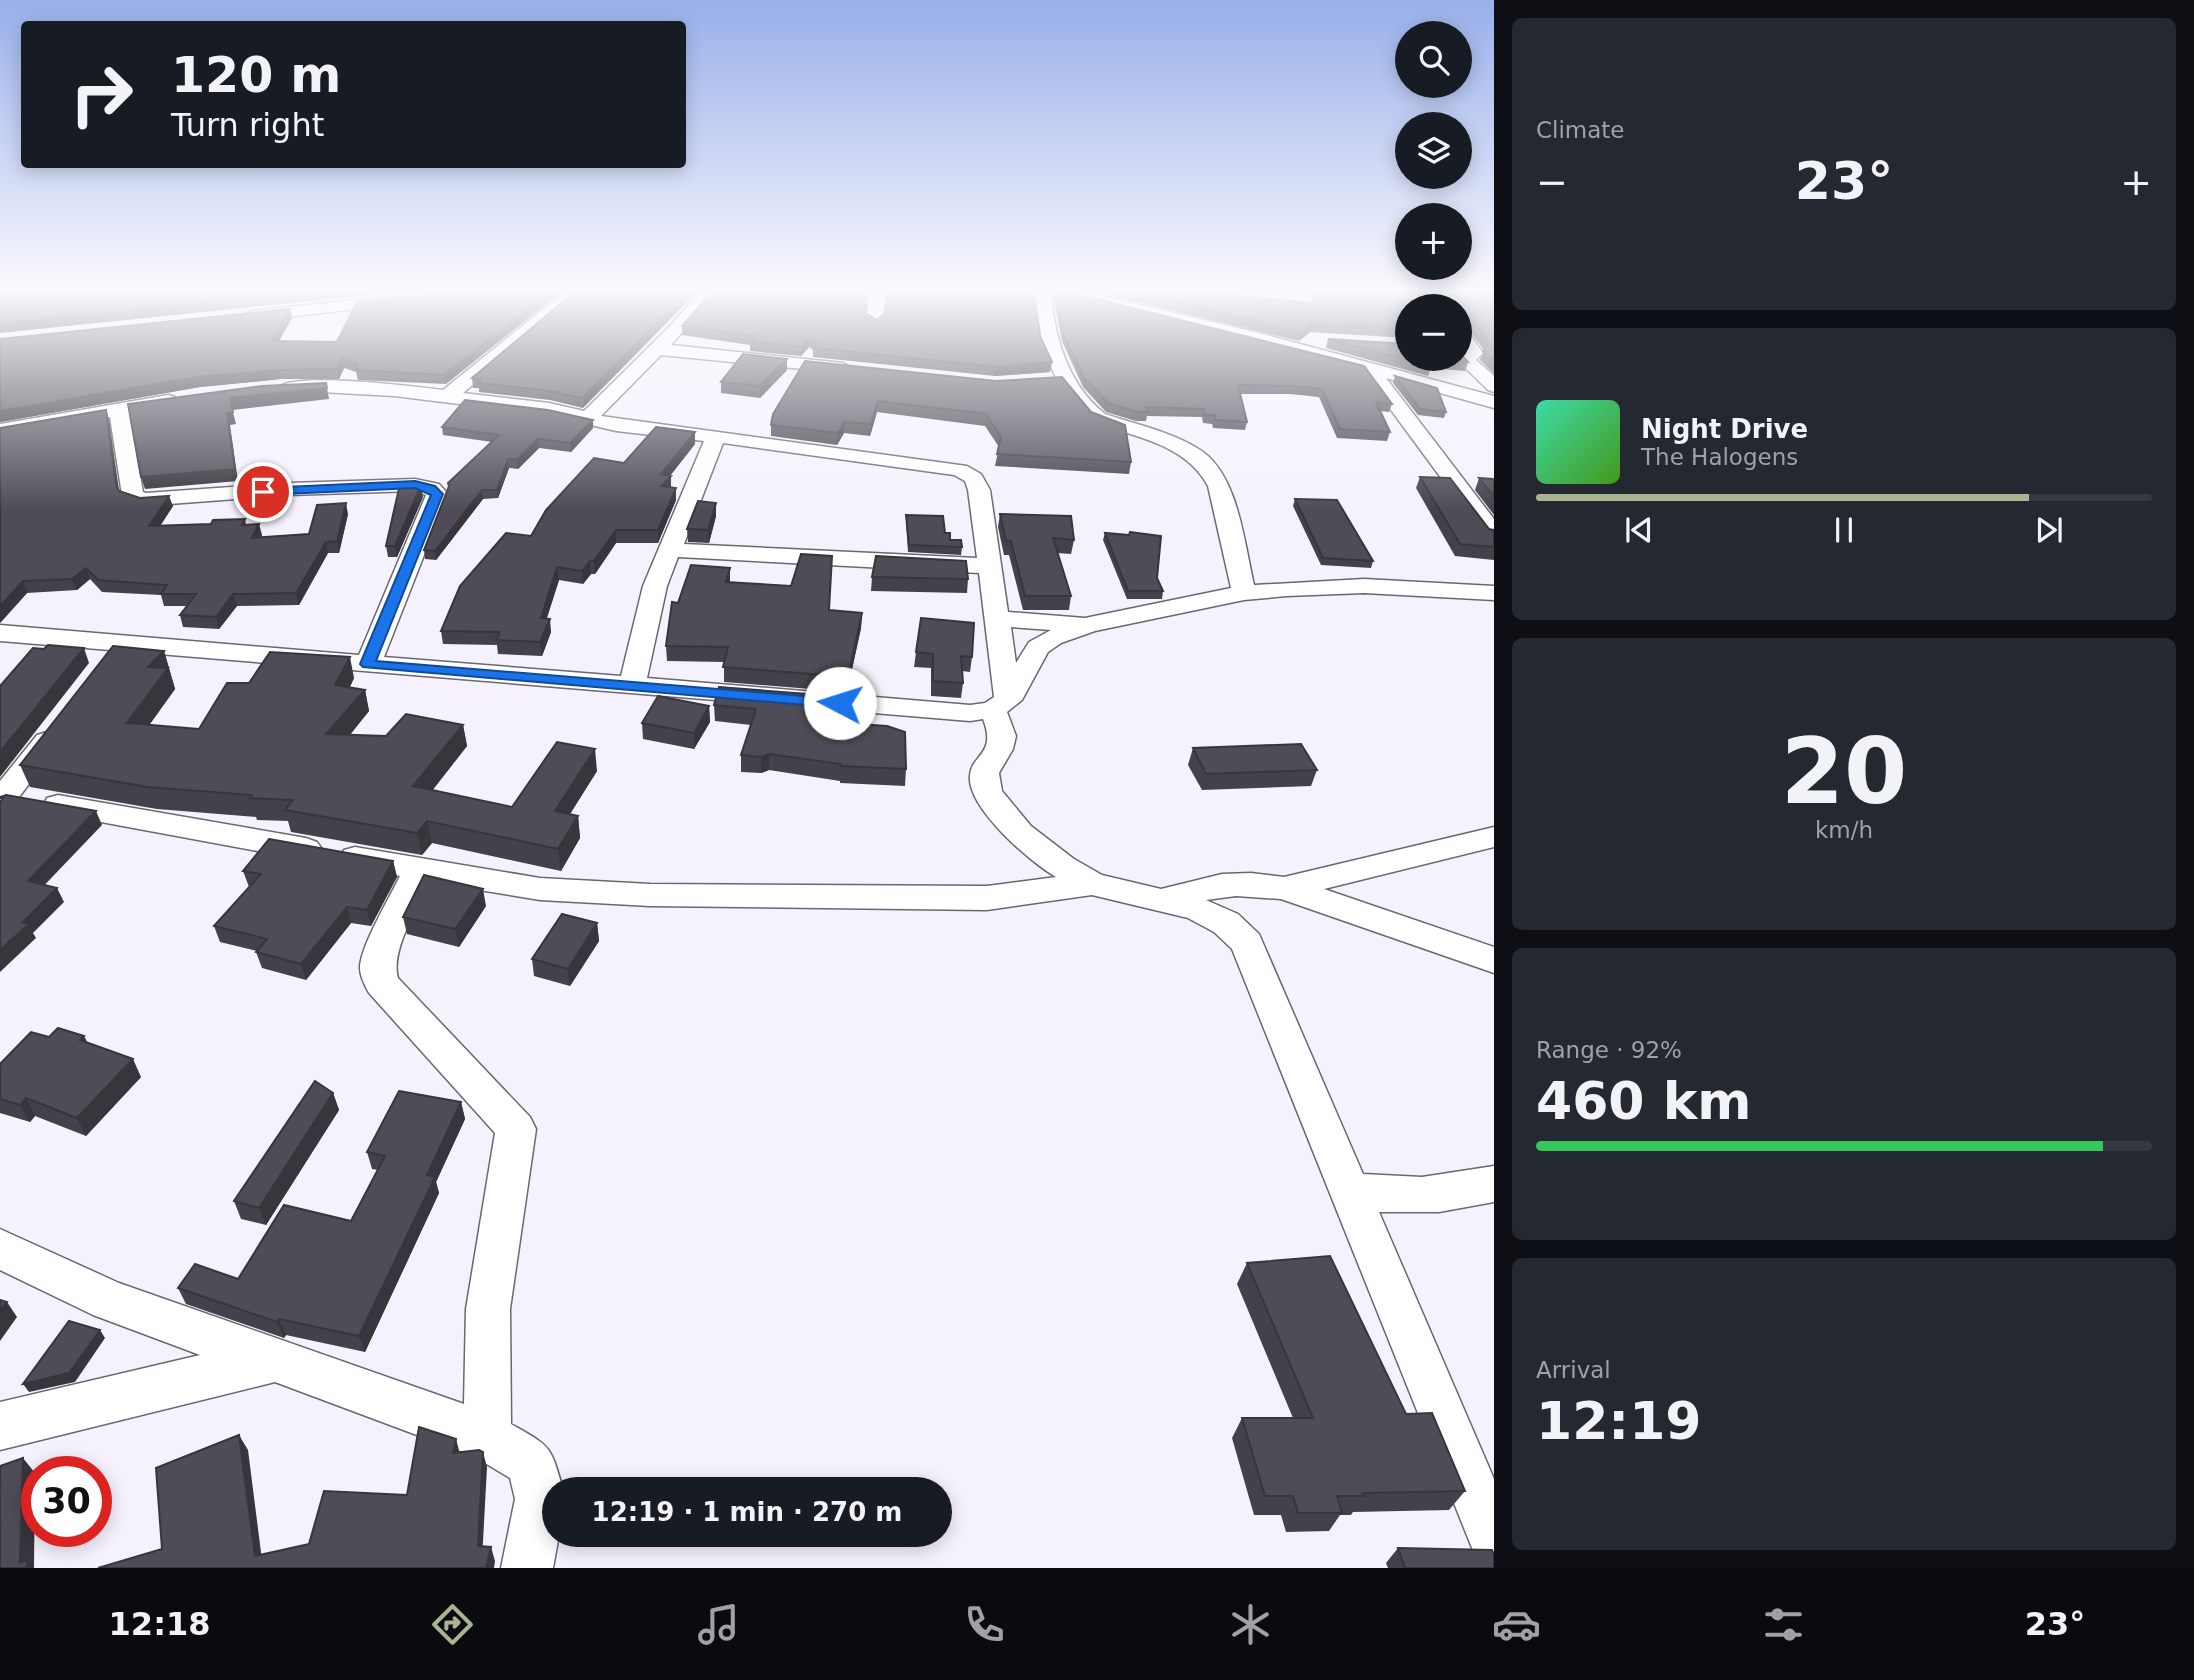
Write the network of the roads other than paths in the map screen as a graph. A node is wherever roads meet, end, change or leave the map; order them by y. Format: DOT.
graph roads {
  1 [pos="488,363"];
  2 [pos="643,363"];
  3 [pos="794,363"];
  4 [pos="1056,363"];
  5 [pos="1351,363"];
  6 [pos="1472,366"];
  7 [pos="1369,368"];
  8 [pos="860,370"];
  9 [pos="1066,379"];
  10 [pos="1042,381"];
  11 [pos="1494,386"];
  12 [pos="265,388"];
  13 [pos="448,396"];
  14 [pos="188,398"];
  15 [pos="1494,402"];
  16 [pos="119,410"];
  17 [pos="589,417"];
  18 [pos="0,430"];
  19 [pos="716,436"];
  20 [pos="1494,534"];
  21 [pos="669,550"];
  22 [pos="989,566"];
  23 [pos="1244,593"];
  24 [pos="1494,593"];
  25 [pos="997,620"];
  26 [pos="1089,625"];
  27 [pos="0,633"];
  28 [pos="368,664"];
  29 [pos="632,687"];
  30 [pos="1000,705"];
  31 [pos="63,720"];
  32 [pos="2,798"];
  33 [pos="1494,837"];
  34 [pos="420,869"];
  35 [pos="1093,884"];
  36 [pos="1284,888"];
  37 [pos="1163,900"];
  38 [pos="1494,960"];
  39 [pos="1494,1184"];
  40 [pos="1350,1190"];
  41 [pos="0,1249"];
  42 [pos="274,1360"];
  43 [pos="0,1426"];
  44 [pos="487,1437"];
  45 [pos="1494,1540"];
  46 [pos="527,1568"];
  1 -- 13 [label="street"];
  2 -- 17 [label="street"];
  3 -- 8 [label="street"];
  4 -- 9 [label="street"];
  5 -- 7 [label="street"];
  6 -- 11 [label="street"];
  7 -- 15 [label="street"];
  7 -- 20 [label="street"];
  9 -- 10 [label="street"];
  9 -- 23 [label="street"];
  12 -- 13 [label="street"];
  13 -- 17 [label="street"];
  14 -- 16 [label="street"];
  16 -- 18 [label="street"];
  16 -- 28 [label="street"];
  17 -- 19 [label="street"];
  19 -- 21 [label="street"];
  19 -- 22 [label="street"];
  21 -- 22 [label="street"];
  21 -- 29 [label="street"];
  22 -- 25 [label="street"];
  23 -- 24 [label="street"];
  23 -- 26 [label="street"];
  25 -- 26 [label="street"];
  25 -- 30 [label="street"];
  26 -- 30 [label="street"];
  27 -- 28 [label="street"];
  28 -- 29 [label="street"];
  29 -- 30 [label="street"];
  30 -- 35 [label="street"];
  31 -- 32 [label="street"];
  32 -- 34 [label="street"];
  33 -- 36 [label="street"];
  34 -- 35 [label="street"];
  34 -- 44 [label="street"];
  35 -- 37 [label="street"];
  36 -- 37 [label="street"];
  36 -- 38 [label="street"];
  37 -- 40 [label="street"];
  39 -- 40 [label="street"];
  40 -- 45 [label="street"];
  41 -- 42 [label="street"];
  42 -- 43 [label="street"];
  42 -- 44 [label="street"];
  44 -- 46 [label="street"];
}
